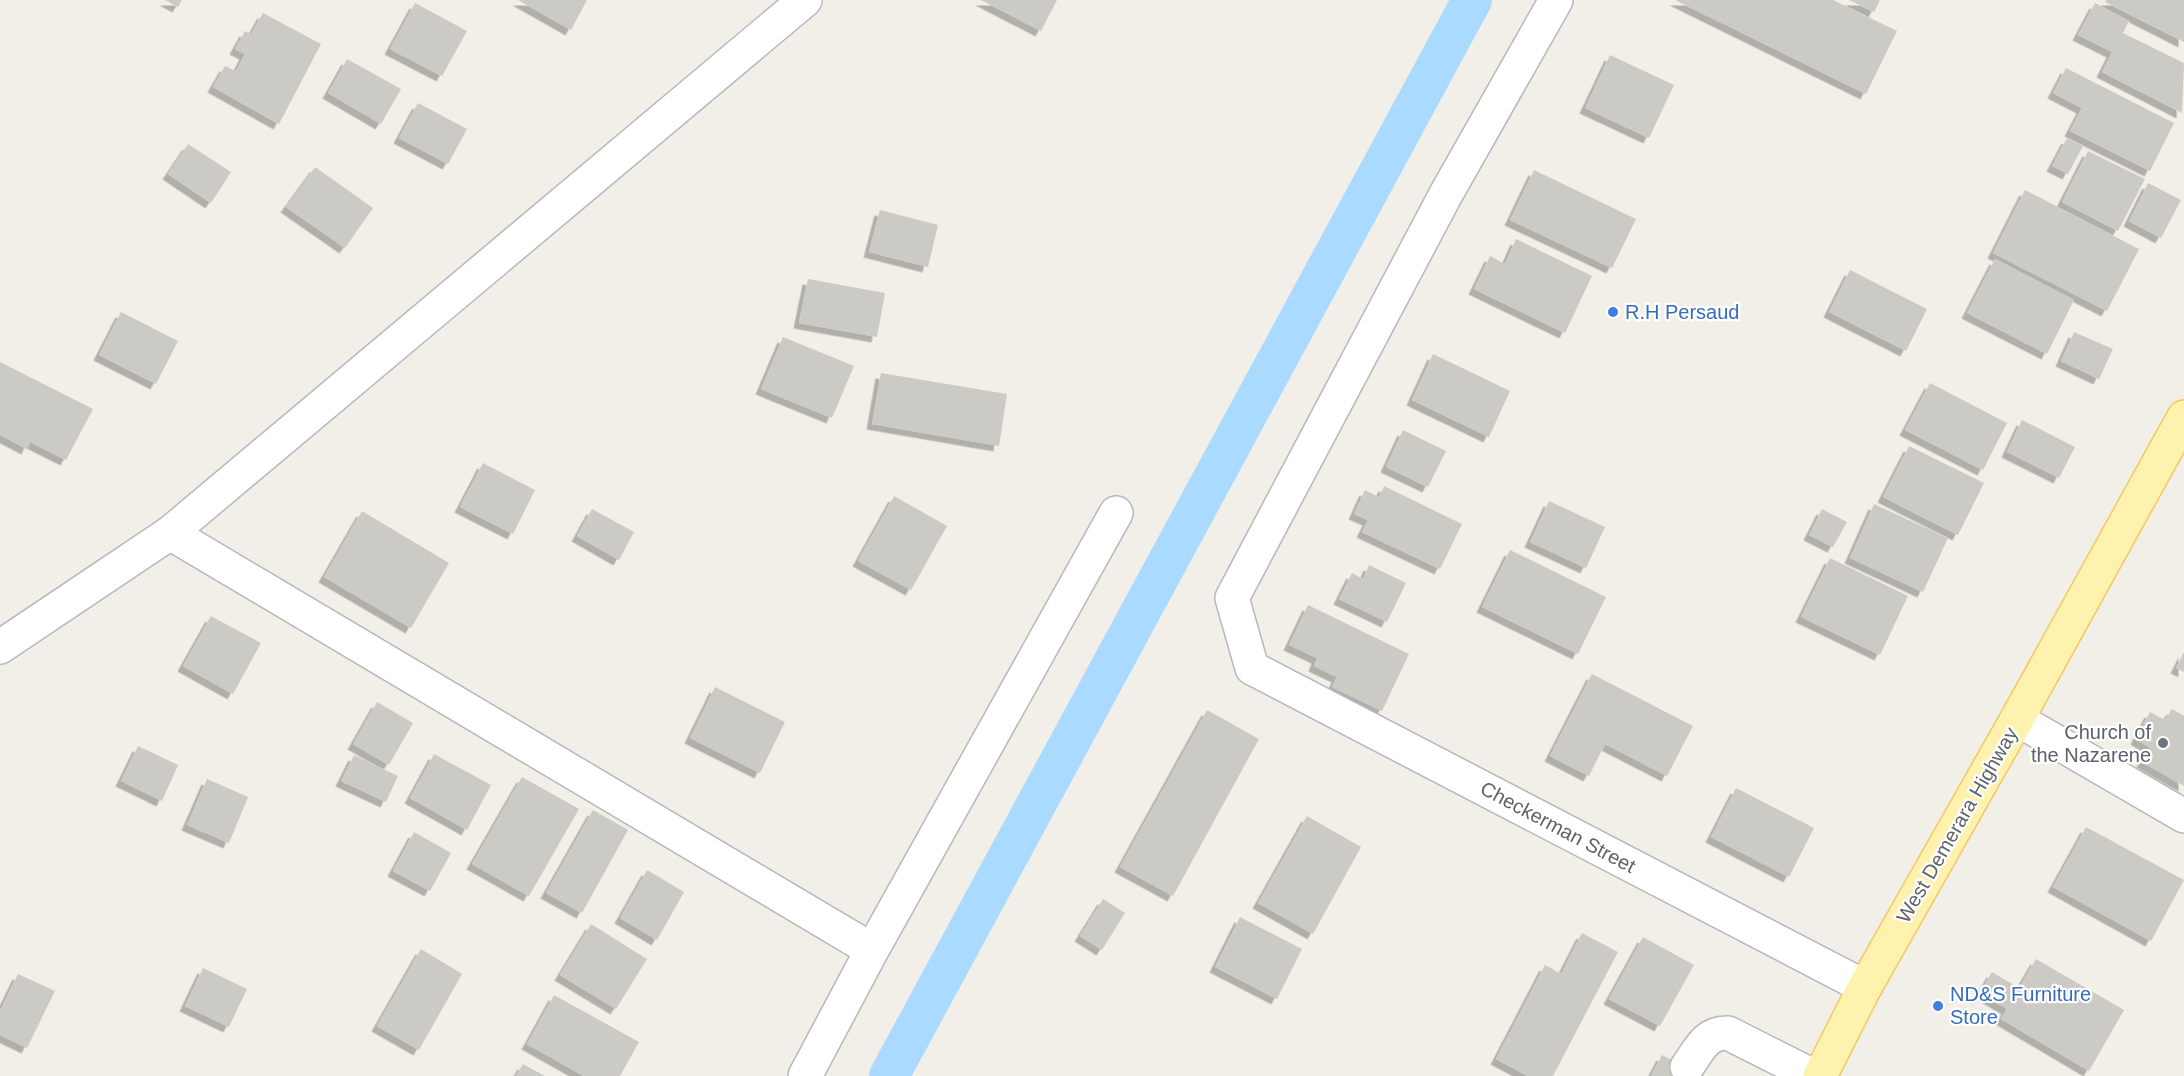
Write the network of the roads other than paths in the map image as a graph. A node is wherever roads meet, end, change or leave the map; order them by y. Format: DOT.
graph roads {
  1 [pos="805,0"];
  2 [pos="1556,0"];
  3 [pos="2184,417"];
  4 [pos="1116,513"];
  5 [pos="170,533"];
  6 [pos="0,647"];
  7 [pos="2017,720"];
  8 [pos="2184,816"];
  9 [pos="872,950"];
  10 [pos="1865,987"];
  11 [pos="1687,1067"];
  12 [pos="806,1076"];
  13 [pos="1814,1076"];
  14 [pos="1820,1076"];
  1 -- 5 [label="street"];
  2 -- 10 [label="street, Checkerman Street"];
  3 -- 7 [label="main road, West Demerara Highway"];
  4 -- 9 [label="street"];
  5 -- 6 [label="street"];
  5 -- 9 [label="street"];
  7 -- 8 [label="street"];
  7 -- 10 [label="main road, West Demerara Highway"];
  9 -- 12 [label="street"];
  10 -- 14 [label="main road, West Demerara Highway"];
  11 -- 13 [label="street"];
}
